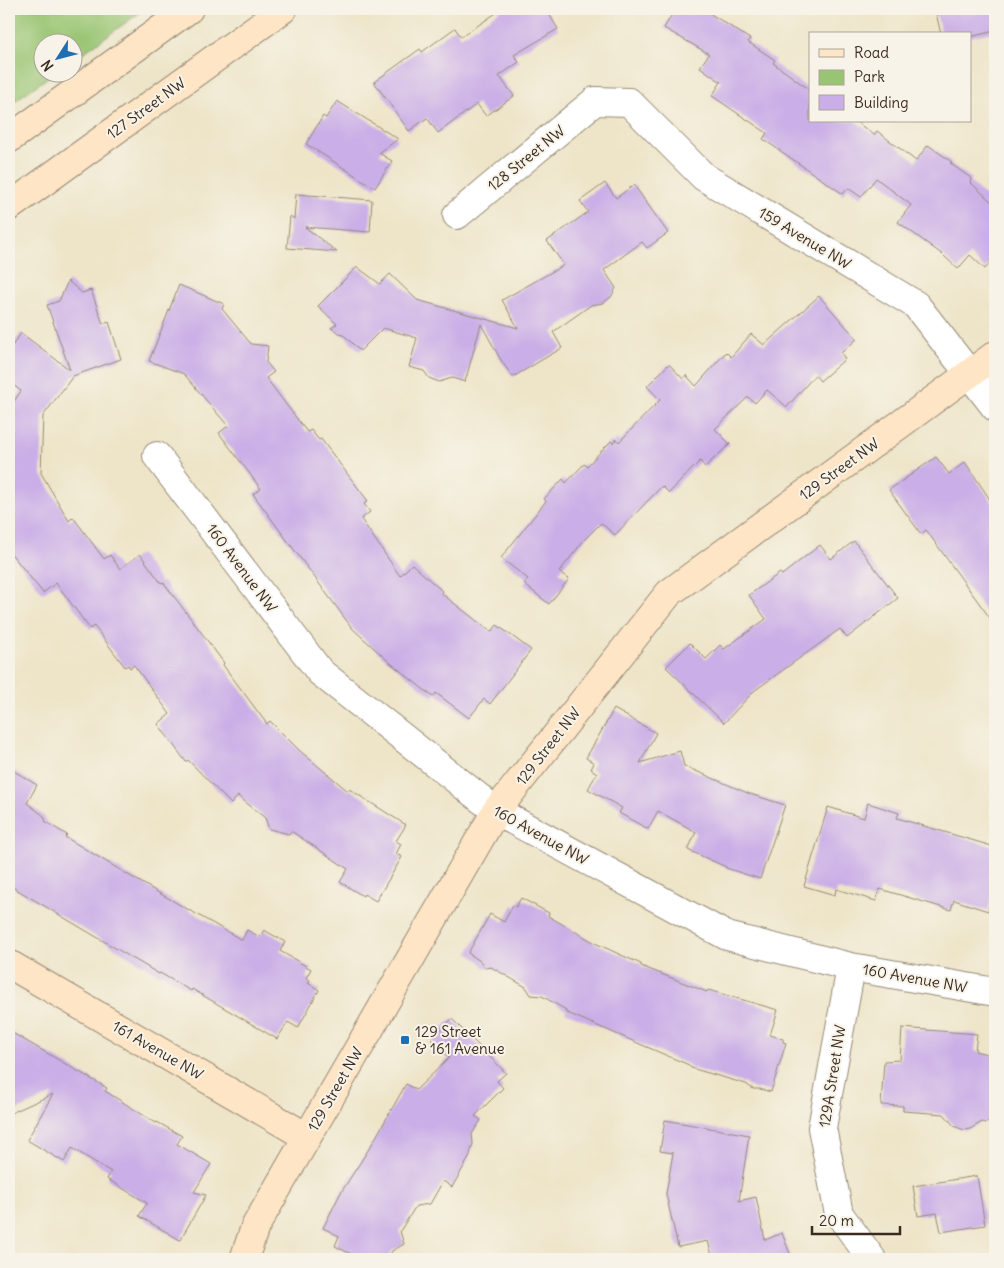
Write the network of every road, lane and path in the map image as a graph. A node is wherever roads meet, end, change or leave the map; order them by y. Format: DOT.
graph roads {
  1 [pos="189,9"];
  2 [pos="283,9"];
  3 [pos="595,101"];
  4 [pos="9,139"];
  5 [pos="9,207"];
  6 [pos="457,215"];
  7 [pos="995,355"];
  8 [pos="970,374"];
  9 [pos="995,407"];
  10 [pos="157,456"];
  11 [pos="496,811"];
  12 [pos="9,964"];
  13 [pos="851,967"];
  14 [pos="995,992"];
  15 [pos="307,1137"];
  16 [pos="244,1259"];
  17 [pos="872,1259"];
  1 -- 4 [label="street"];
  2 -- 5 [label="street, 127 Street NW"];
  3 -- 6 [label="street, 128 Street NW"];
  3 -- 8 [label="street, 159 Avenue NW"];
  7 -- 8 [label="street, 129 Street NW"];
  8 -- 9 [label="street, 159 Avenue NW"];
  8 -- 11 [label="street, 129 Street NW"];
  10 -- 11 [label="street, 160 Avenue NW"];
  11 -- 13 [label="street, 160 Avenue NW"];
  11 -- 15 [label="street, 129 Street NW"];
  12 -- 15 [label="street, 161 Avenue NW"];
  13 -- 14 [label="street, 160 Avenue NW"];
  13 -- 17 [label="street, 129A Street NW"];
  15 -- 16 [label="street, 129 Street NW"];
}
